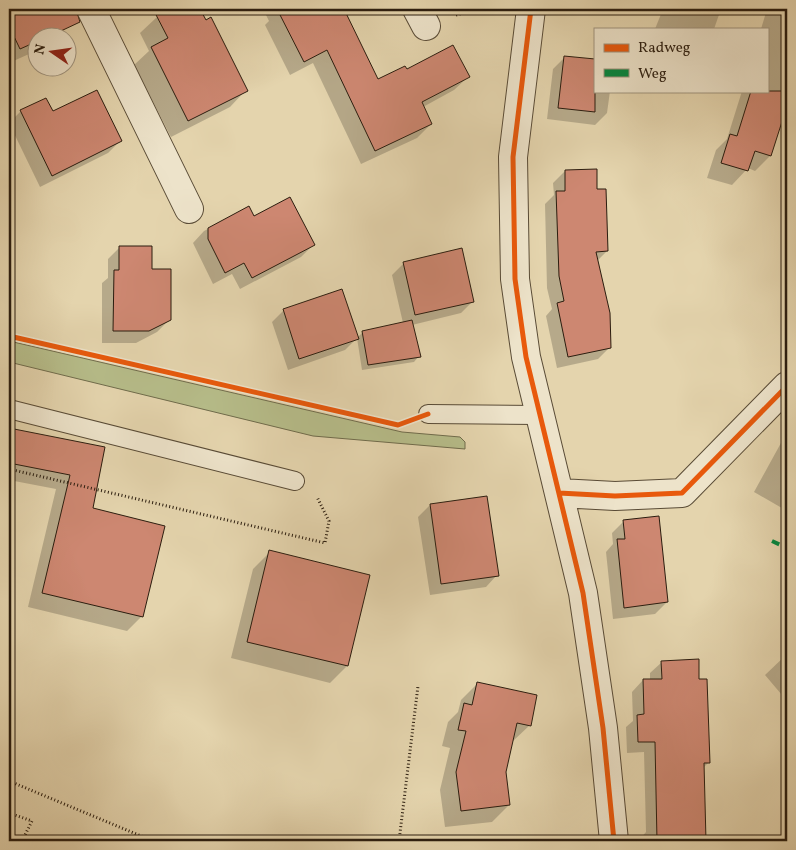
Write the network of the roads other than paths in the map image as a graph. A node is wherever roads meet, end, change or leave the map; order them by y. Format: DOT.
graph roads {
  1 [pos="91,9"];
  2 [pos="531,9"];
  3 [pos="189,209"];
  4 [pos="787,386"];
  5 [pos="9,409"];
  6 [pos="428,414"];
  7 [pos="540,415"];
  8 [pos="295,481"];
  9 [pos="559,493"];
  10 [pos="614,841"];
  1 -- 3 [label="street"];
  2 -- 7 [label="street"];
  4 -- 9 [label="street"];
  5 -- 8 [label="lane"];
  6 -- 7 [label="lane"];
  7 -- 9 [label="street"];
  9 -- 10 [label="street"];
}
